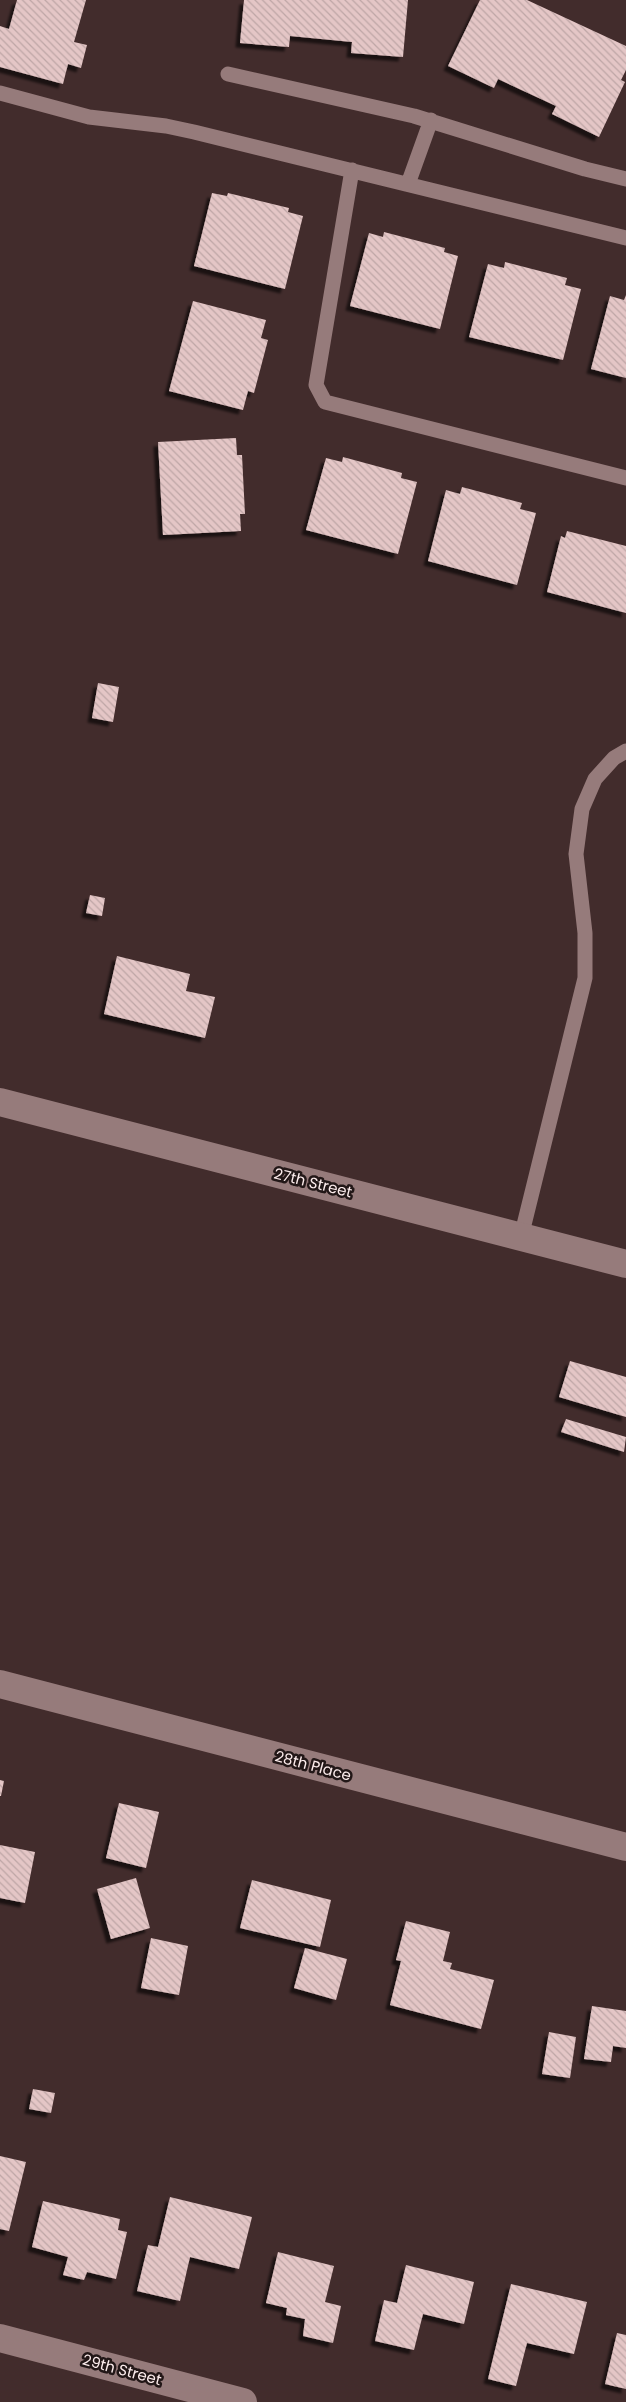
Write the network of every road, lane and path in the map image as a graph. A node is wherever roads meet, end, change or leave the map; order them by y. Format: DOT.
graph roads {
  1 [pos="228,74"];
  2 [pos="0,92"];
  3 [pos="431,120"];
  4 [pos="352,170"];
  5 [pos="626,179"];
  6 [pos="408,184"];
  7 [pos="626,238"];
  8 [pos="626,478"];
  9 [pos="626,751"];
  10 [pos="0,1102"];
  11 [pos="521,1236"];
  12 [pos="626,1264"];
  13 [pos="0,1684"];
  14 [pos="626,1847"];
  15 [pos="0,2338"];
  16 [pos="243,2402"];
  1 -- 3 [label="lane"];
  2 -- 4 [label="lane"];
  3 -- 5 [label="lane"];
  3 -- 6 [label="lane"];
  4 -- 6 [label="lane"];
  4 -- 8 [label="lane"];
  6 -- 7 [label="lane"];
  9 -- 11 [label="lane"];
  10 -- 11 [label="street, 27th Street"];
  11 -- 12 [label="street, 27th Street"];
  13 -- 14 [label="street, 28th Place"];
  15 -- 16 [label="street, 29th Street"];
}
